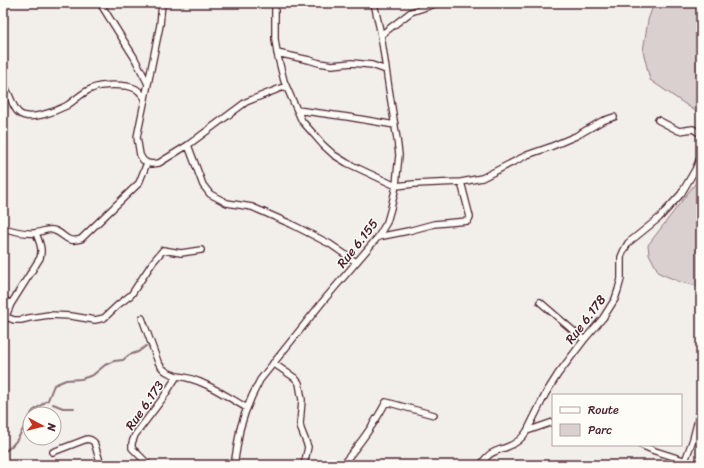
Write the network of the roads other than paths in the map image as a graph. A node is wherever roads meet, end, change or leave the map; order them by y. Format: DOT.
graph roads {
  1 [pos="100,3"];
  2 [pos="162,3"];
  3 [pos="275,3"];
  4 [pos="374,3"];
  5 [pos="438,3"];
  6 [pos="381,35"];
  7 [pos="277,52"];
  8 [pos="386,70"];
  9 [pos="148,84"];
  10 [pos="286,86"];
  11 [pos="3,88"];
  12 [pos="145,98"];
  13 [pos="297,110"];
  14 [pos="614,117"];
  15 [pos="658,120"];
  16 [pos="395,125"];
  17 [pos="701,134"];
  18 [pos="188,145"];
  19 [pos="701,156"];
  20 [pos="147,163"];
  21 [pos="460,182"];
  22 [pos="396,186"];
  23 [pos="3,228"];
  24 [pos="36,233"];
  25 [pos="378,237"];
  26 [pos="201,250"];
  27 [pos="356,262"];
  28 [pos="3,300"];
  29 [pos="540,302"];
  30 [pos="11,304"];
  31 [pos="6,316"];
  32 [pos="142,318"];
  33 [pos="3,323"];
  34 [pos="584,340"];
  35 [pos="273,363"];
  36 [pos="177,376"];
  37 [pos="247,408"];
  38 [pos="701,408"];
  39 [pos="434,415"];
  40 [pos="552,422"];
  41 [pos="527,431"];
  42 [pos="643,446"];
  43 [pos="53,452"];
  44 [pos="686,461"];
  45 [pos="101,465"];
  46 [pos="149,465"];
  47 [pos="235,465"];
  48 [pos="304,465"];
  49 [pos="342,465"];
  50 [pos="481,465"];
  51 [pos="699,465"];
  1 -- 9 [label="street"];
  2 -- 9 [label="street"];
  3 -- 7 [label="street"];
  4 -- 6 [label="street, Rue 6.155"];
  5 -- 6 [label="street"];
  6 -- 8 [label="street, Rue 6.155"];
  7 -- 8 [label="street"];
  7 -- 10 [label="street"];
  8 -- 16 [label="street, Rue 6.155"];
  9 -- 12 [label="street"];
  10 -- 13 [label="street"];
  10 -- 18 [label="street"];
  11 -- 12 [label="street"];
  12 -- 20 [label="street"];
  13 -- 16 [label="street"];
  13 -- 22 [label="street"];
  14 -- 21 [label="street"];
  15 -- 17 [label="street"];
  16 -- 22 [label="street, Rue 6.155"];
  18 -- 20 [label="street"];
  18 -- 27 [label="street"];
  19 -- 34 [label="street, Rue 6.178"];
  20 -- 24 [label="street"];
  21 -- 22 [label="street"];
  21 -- 25 [label="street"];
  22 -- 25 [label="street, Rue 6.155"];
  23 -- 24 [label="street"];
  24 -- 30 [label="street"];
  25 -- 27 [label="street, Rue 6.155"];
  26 -- 31 [label="street"];
  27 -- 35 [label="street, Rue 6.155"];
  28 -- 30 [label="street"];
  29 -- 34 [label="street"];
  30 -- 31 [label="street"];
  31 -- 33 [label="street"];
  32 -- 36 [label="street, Rue 6.173"];
  34 -- 41 [label="street, Rue 6.178"];
  35 -- 37 [label="street, Rue 6.155"];
  35 -- 48 [label="street"];
  36 -- 37 [label="street"];
  36 -- 46 [label="street, Rue 6.173"];
  37 -- 47 [label="street, Rue 6.155"];
  38 -- 44 [label="street"];
  39 -- 49 [label="street"];
  40 -- 41 [label="street"];
  41 -- 50 [label="street, Rue 6.178"];
  42 -- 44 [label="street"];
  43 -- 45 [label="street"];
  44 -- 51 [label="street"];
}
